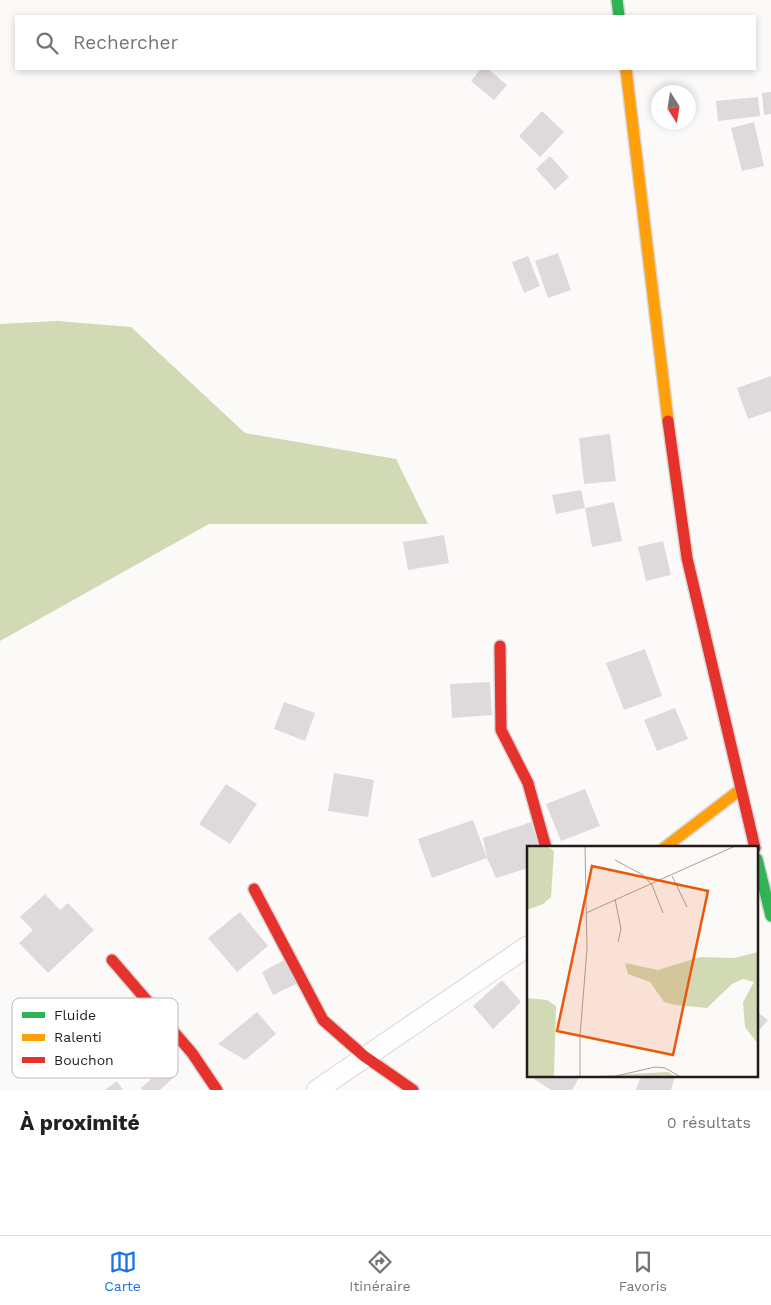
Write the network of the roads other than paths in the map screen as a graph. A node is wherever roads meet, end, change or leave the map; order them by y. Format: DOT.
graph roads {
  1 [pos="617,0"];
  2 [pos="619,15"];
  3 [pos="626,70"];
  4 [pos="500,646"];
  5 [pos="740,789"];
  6 [pos="545,846"];
  7 [pos="667,846"];
  8 [pos="754,846"];
  9 [pos="758,863"];
  10 [pos="254,889"];
  11 [pos="771,916"];
  12 [pos="527,947"];
  13 [pos="112,960"];
  14 [pos="145,998"];
  15 [pos="178,1037"];
  16 [pos="364,1056"];
  17 [pos="217,1090"];
  18 [pos="317,1090"];
  19 [pos="414,1090"];
  1 -- 2 [label="main road"];
  3 -- 5 [label="main road"];
  4 -- 6 [label="main road"];
  5 -- 7 [label="main road"];
  5 -- 8 [label="main road"];
  9 -- 11 [label="main road"];
  10 -- 16 [label="main road"];
  12 -- 16 [label="street"];
  13 -- 14 [label="main road"];
  15 -- 17 [label="main road"];
  16 -- 18 [label="street"];
  16 -- 19 [label="main road"];
}
